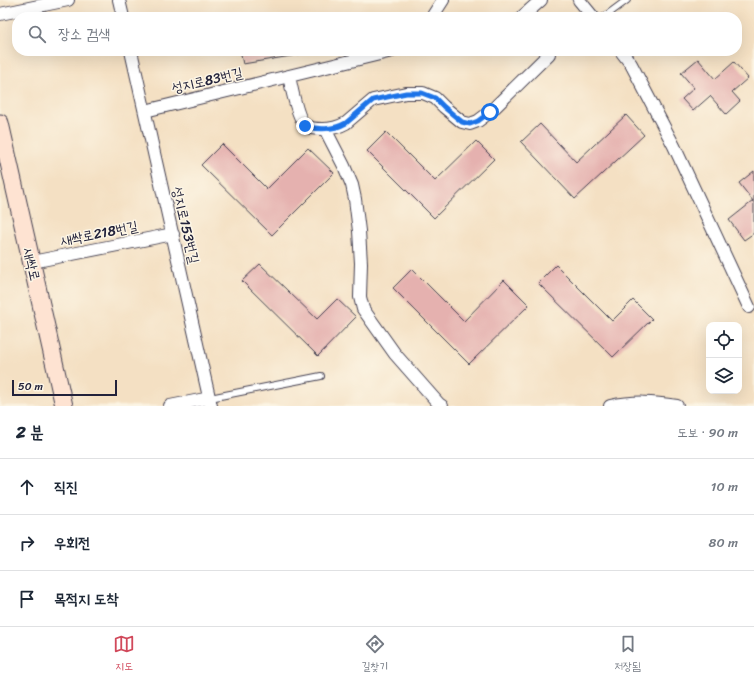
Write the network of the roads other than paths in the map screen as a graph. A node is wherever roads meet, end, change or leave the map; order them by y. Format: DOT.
graph roads {
  1 [pos="68,0"];
  2 [pos="119,0"];
  3 [pos="443,0"];
  4 [pos="541,0"];
  5 [pos="579,0"];
  6 [pos="627,0"];
  7 [pos="122,12"];
  8 [pos="435,12"];
  9 [pos="528,12"];
  10 [pos="589,12"];
  11 [pos="611,12"];
  12 [pos="0,14"];
  13 [pos="132,56"];
  14 [pos="371,56"];
  15 [pos="547,56"];
  16 [pos="625,56"];
  17 [pos="289,76"];
  18 [pos="145,110"];
  19 [pos="0,123"];
  20 [pos="325,129"];
  21 [pos="173,234"];
  22 [pos="32,262"];
  23 [pos="751,305"];
  24 [pos="322,376"];
  25 [pos="211,402"];
  26 [pos="64,406"];
  27 [pos="170,406"];
  28 [pos="442,406"];
  29 [pos="610,406"];
  30 [pos="677,406"];
  1 -- 12 [label="street"];
  2 -- 7 [label="street"];
  3 -- 8 [label="street"];
  4 -- 9 [label="street"];
  5 -- 10 [label="street"];
  6 -- 11 [label="lane"];
  13 -- 18 [label="street, 성지로153번길"];
  14 -- 17 [label="street, 성지로83번길"];
  15 -- 20 [label="street"];
  16 -- 23 [label="street"];
  17 -- 18 [label="street, 성지로83번길"];
  17 -- 20 [label="street"];
  18 -- 21 [label="street, 성지로153번길"];
  19 -- 22 [label="main road, 새싹로"];
  20 -- 28 [label="street"];
  21 -- 22 [label="street, 새싹로218번길"];
  21 -- 25 [label="street, 성지로153번길"];
  22 -- 26 [label="main road, 새싹로"];
  24 -- 25 [label="lane"];
  25 -- 27 [label="street"];
  29 -- 30 [label="street"];
}
